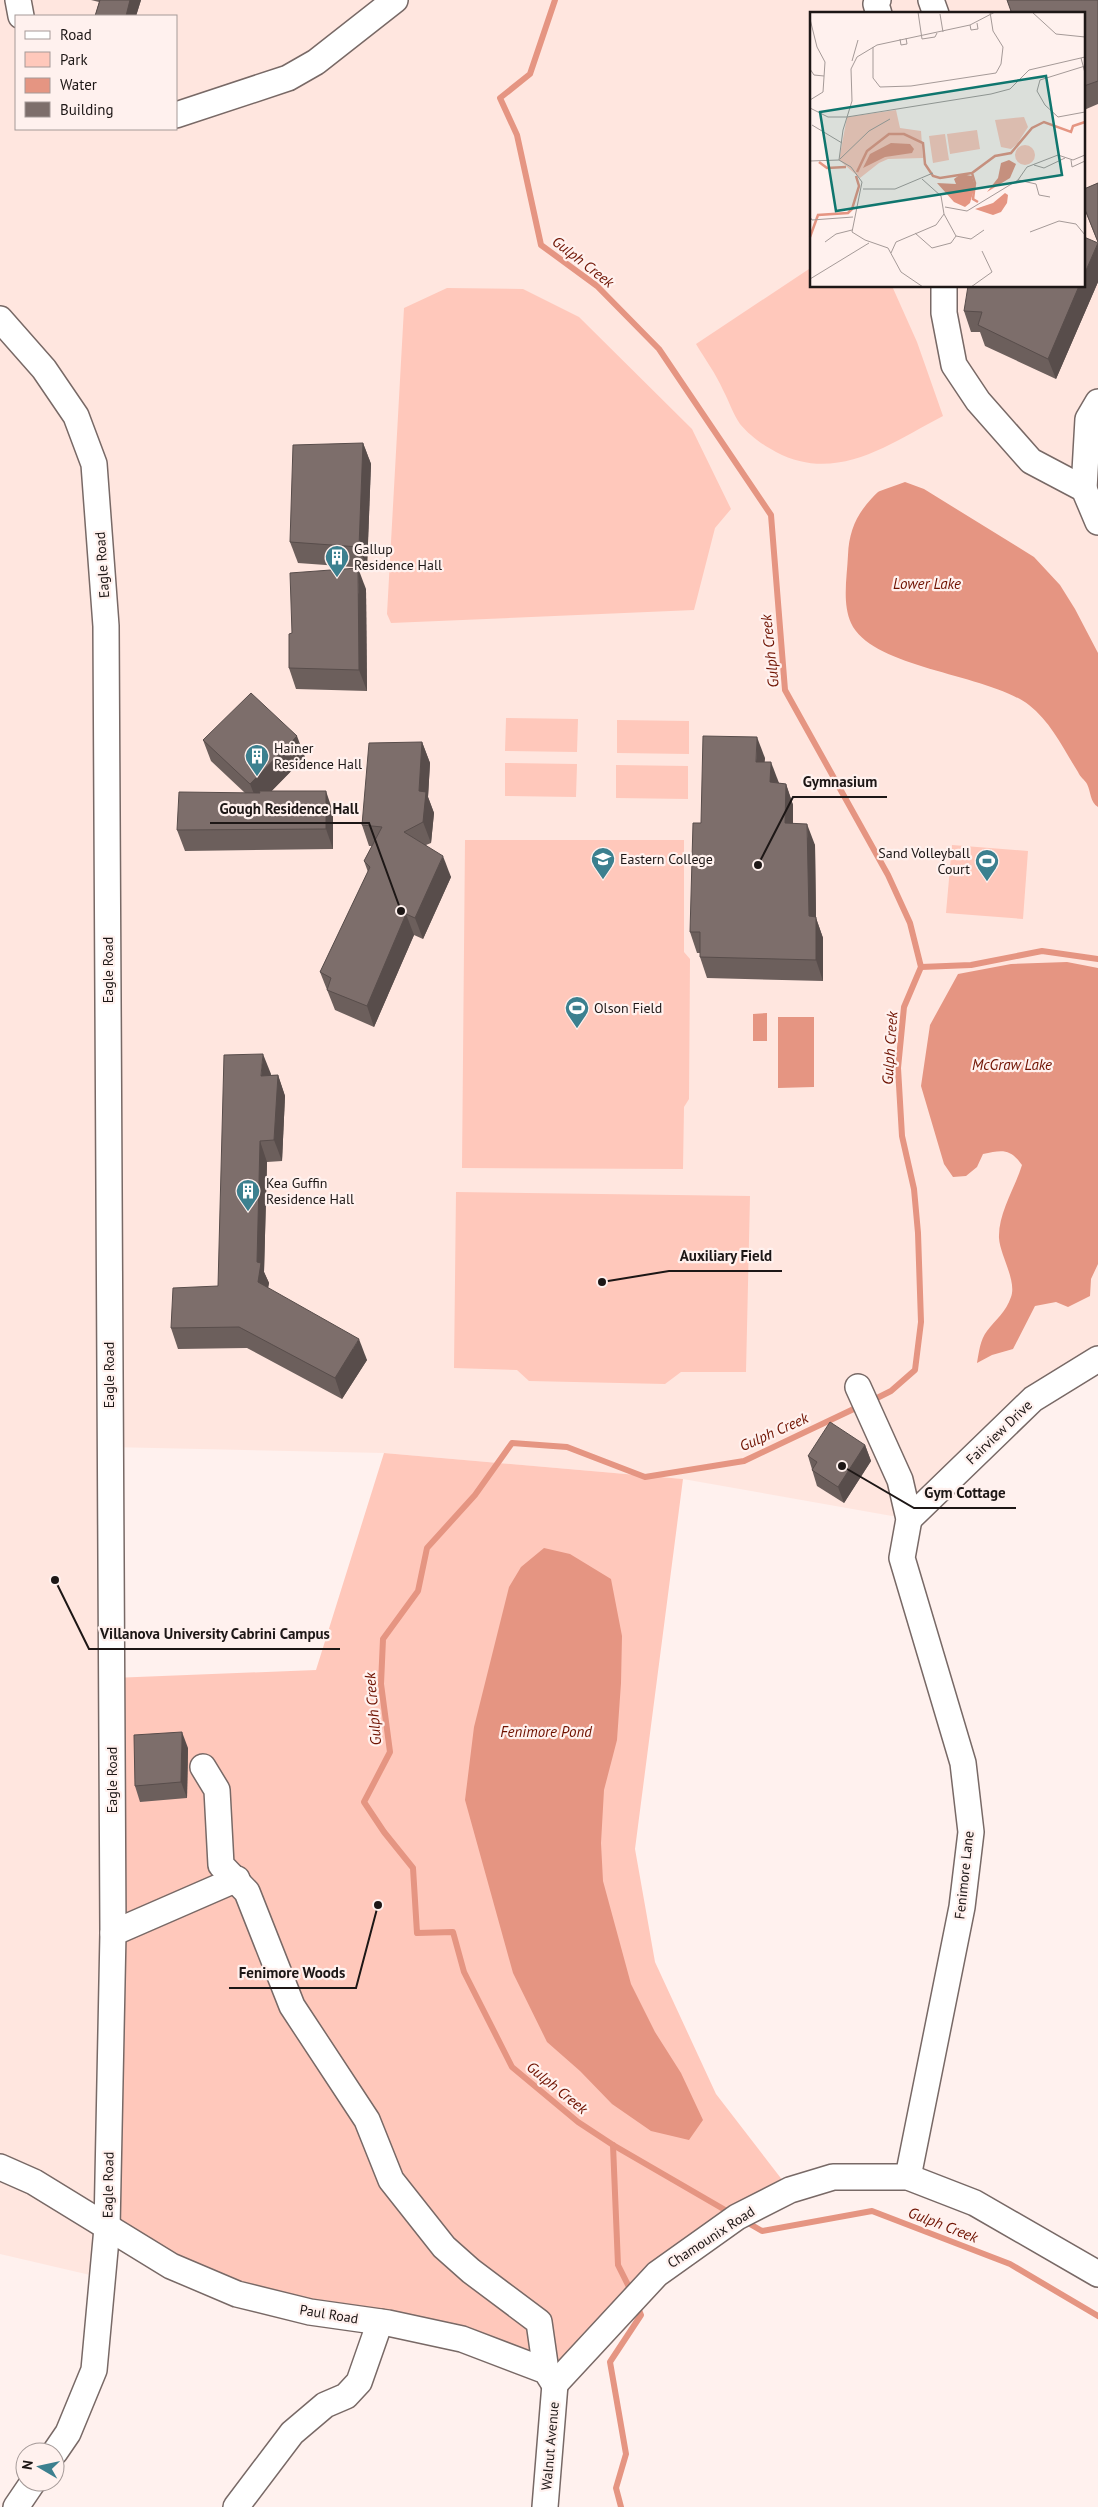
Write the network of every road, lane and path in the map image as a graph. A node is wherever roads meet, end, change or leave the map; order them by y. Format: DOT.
graph roads {
  1 [pos="18,0"];
  2 [pos="395,0"];
  3 [pos="931,0"];
  4 [pos="935,12"];
  5 [pos="21,15"];
  6 [pos="178,115"];
  7 [pos="945,289"];
  8 [pos="0,319"];
  9 [pos="1098,402"];
  10 [pos="1084,488"];
  11 [pos="1098,522"];
  12 [pos="1098,1359"];
  13 [pos="858,1387"];
  14 [pos="910,1519"];
  15 [pos="203,1767"];
  16 [pos="237,1879"];
  17 [pos="113,1933"];
  18 [pos="0,2167"];
  19 [pos="908,2176"];
  20 [pos="108,2228"];
  21 [pos="1098,2274"];
  22 [pos="380,2322"];
  23 [pos="550,2378"];
  24 [pos="62,2442"];
  25 [pos="27,2492"];
  26 [pos="16,2507"];
  27 [pos="236,2507"];
  28 [pos="545,2507"];
  1 -- 5 [label="street"];
  2 -- 6 [label="street"];
  3 -- 4 [label="street"];
  7 -- 10 [label="street"];
  8 -- 17 [label="street, Eagle Road"];
  9 -- 10 [label="street"];
  10 -- 11 [label="street"];
  12 -- 14 [label="street, Fairview Drive"];
  13 -- 14 [label="street"];
  14 -- 19 [label="street, Fenimore Lane"];
  15 -- 16 [label="street, Walnut Avenue"];
  16 -- 17 [label="street"];
  16 -- 23 [label="street, Walnut Avenue"];
  17 -- 20 [label="street, Eagle Road"];
  18 -- 20 [label="street, Paul Road"];
  19 -- 21 [label="street, Chamounix Road"];
  19 -- 23 [label="street, Chamounix Road"];
  20 -- 22 [label="street, Paul Road"];
  20 -- 24 [label="street, Eagle Road"];
  22 -- 23 [label="street, Paul Road"];
  22 -- 27 [label="street"];
  23 -- 28 [label="street, Walnut Avenue"];
  25 -- 26 [label="street"];
}
